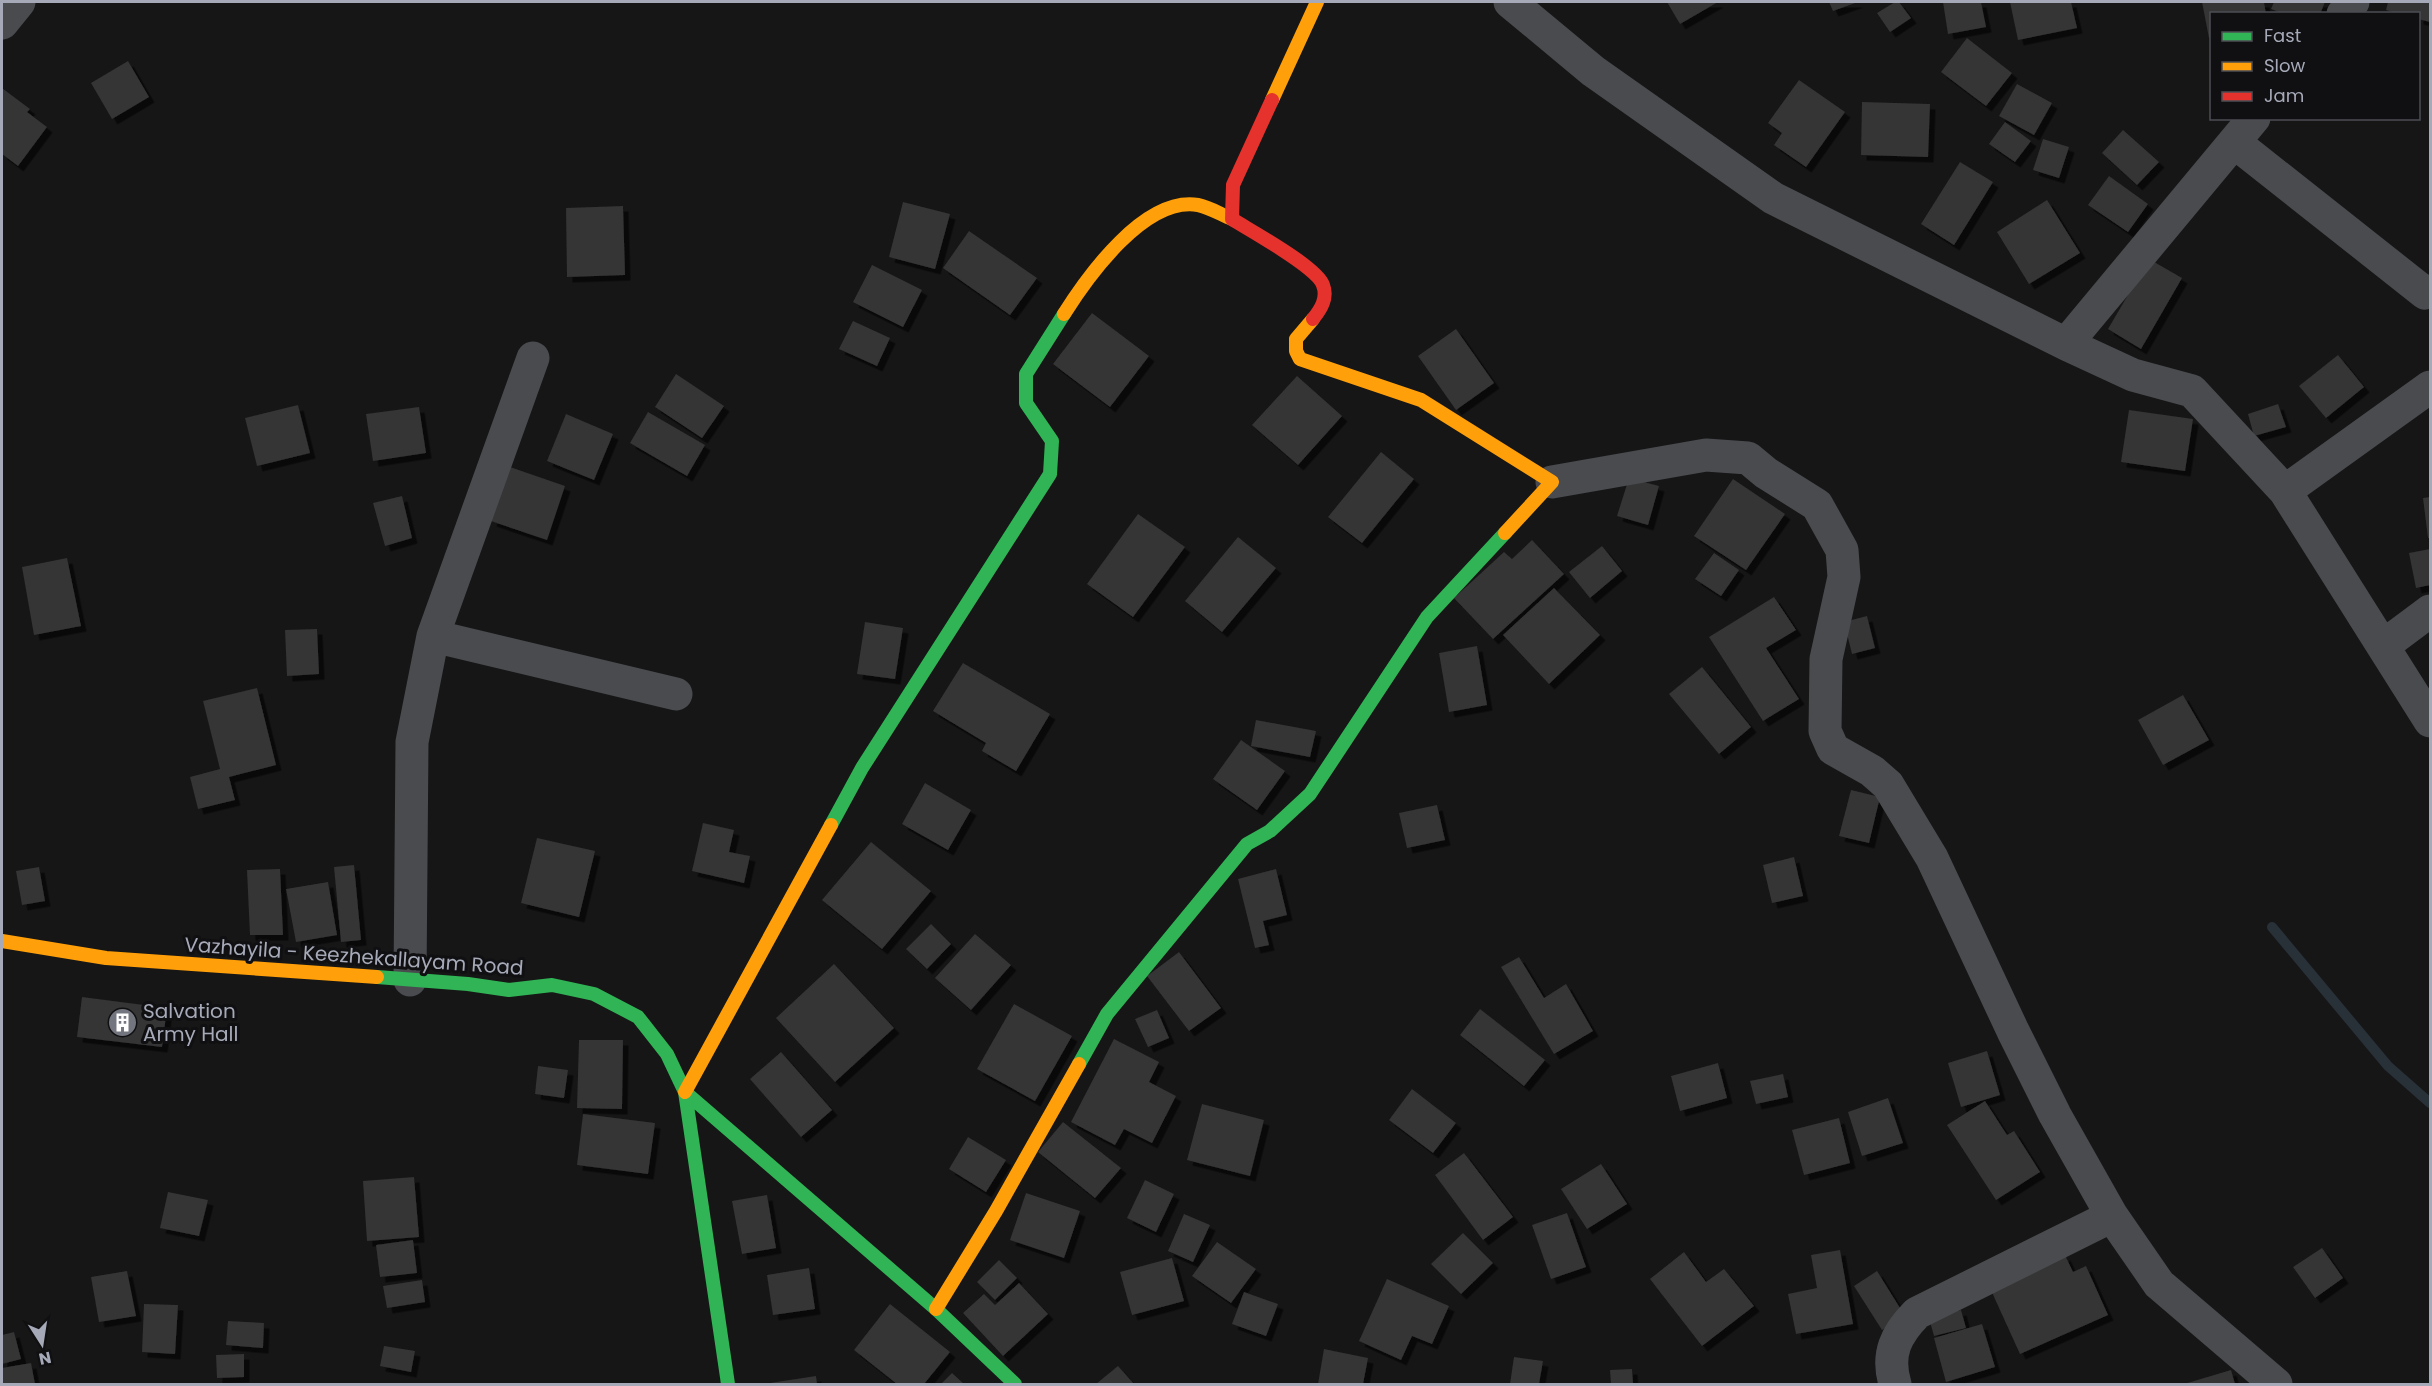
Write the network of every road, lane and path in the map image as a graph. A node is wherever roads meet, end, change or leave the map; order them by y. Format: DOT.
graph roads {
  1 [pos="19,2"];
  2 [pos="1317,2"];
  3 [pos="1510,2"];
  4 [pos="2,23"];
  5 [pos="2244,130"];
  6 [pos="1232,219"];
  7 [pos="2430,291"];
  8 [pos="2066,344"];
  9 [pos="533,358"];
  10 [pos="2430,387"];
  11 [pos="1552,482"];
  12 [pos="2285,491"];
  13 [pos="2430,611"];
  14 [pos="433,636"];
  15 [pos="2383,646"];
  16 [pos="676,694"];
  17 [pos="2430,721"];
  18 [pos="2,941"];
  19 [pos="410,980"];
  20 [pos="685,1092"];
  21 [pos="2112,1216"];
  22 [pos="936,1309"];
  23 [pos="728,1384"];
  24 [pos="1015,1384"];
  25 [pos="1895,1384"];
  26 [pos="2276,1384"];
  1 -- 4 [label="street"];
  2 -- 6 [label="street"];
  3 -- 8 [label="street"];
  5 -- 7 [label="street"];
  5 -- 8 [label="street"];
  6 -- 11 [label="street"];
  6 -- 20 [label="street"];
  8 -- 12 [label="street"];
  9 -- 14 [label="street"];
  10 -- 12 [label="street"];
  11 -- 21 [label="street"];
  11 -- 22 [label="street"];
  12 -- 15 [label="street"];
  13 -- 15 [label="street"];
  14 -- 16 [label="street"];
  14 -- 19 [label="street"];
  15 -- 17 [label="street"];
  18 -- 19 [label="street, Vazhayila - Keezhekallayam Road"];
  19 -- 20 [label="street, Vazhayila - Keezhekallayam Road"];
  20 -- 22 [label="street"];
  20 -- 23 [label="street, Vazhayila - Keezhekallayam Road"];
  21 -- 25 [label="street"];
  21 -- 26 [label="street"];
  22 -- 24 [label="street"];
}
